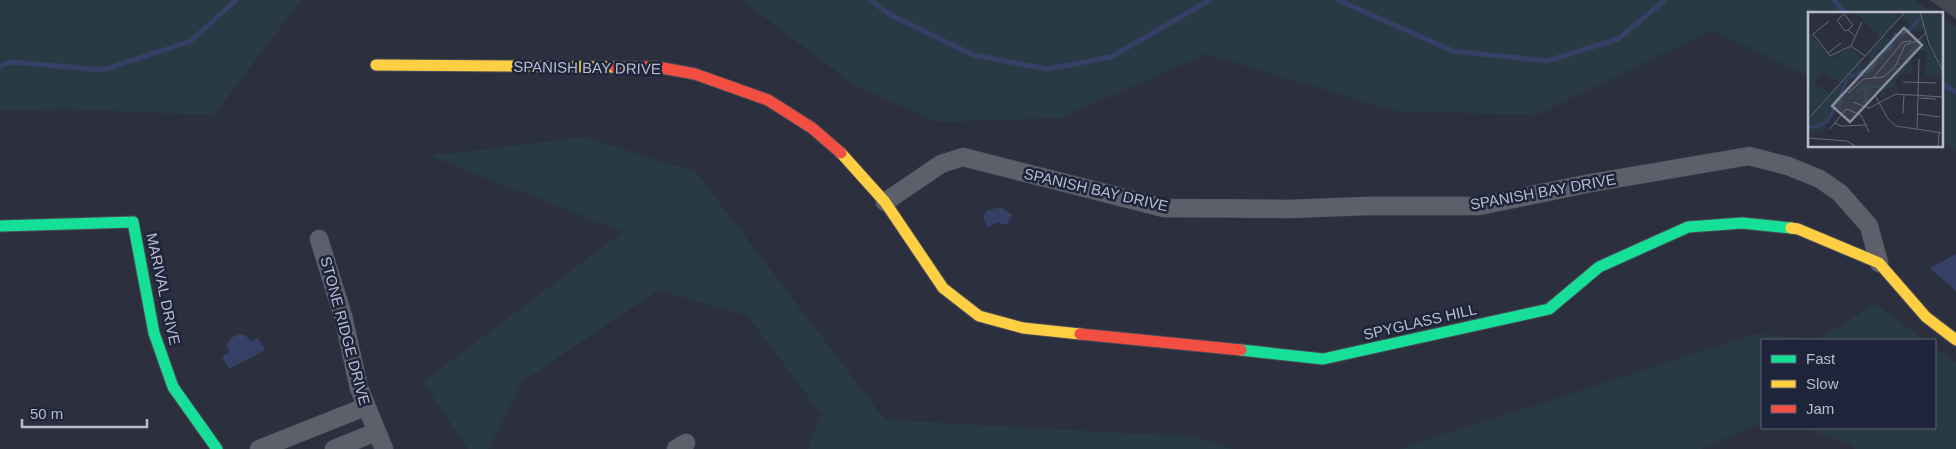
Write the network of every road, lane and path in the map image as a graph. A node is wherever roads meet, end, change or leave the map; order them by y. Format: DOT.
graph roads {
  1 [pos="376,65"];
  2 [pos="886,202"];
  3 [pos="0,226"];
  4 [pos="319,239"];
  5 [pos="1879,263"];
  6 [pos="1956,340"];
  7 [pos="365,407"];
  8 [pos="376,432"];
  9 [pos="217,449"];
  10 [pos="259,449"];
  11 [pos="334,449"];
  12 [pos="384,449"];
  1 -- 2 [label="street, SPANISH BAY DRIVE"];
  2 -- 5 [label="street, SPANISH BAY DRIVE"];
  2 -- 5 [label="street, SPYGLASS HILL"];
  3 -- 9 [label="street, MARIVAL DRIVE"];
  4 -- 7 [label="street, STONE RIDGE DRIVE"];
  5 -- 6 [label="street, SPYGLASS HILL"];
  7 -- 8 [label="street, STONE RIDGE DRIVE"];
  7 -- 10 [label="street"];
  8 -- 11 [label="street"];
  8 -- 12 [label="street, STONE RIDGE DRIVE"];
}
